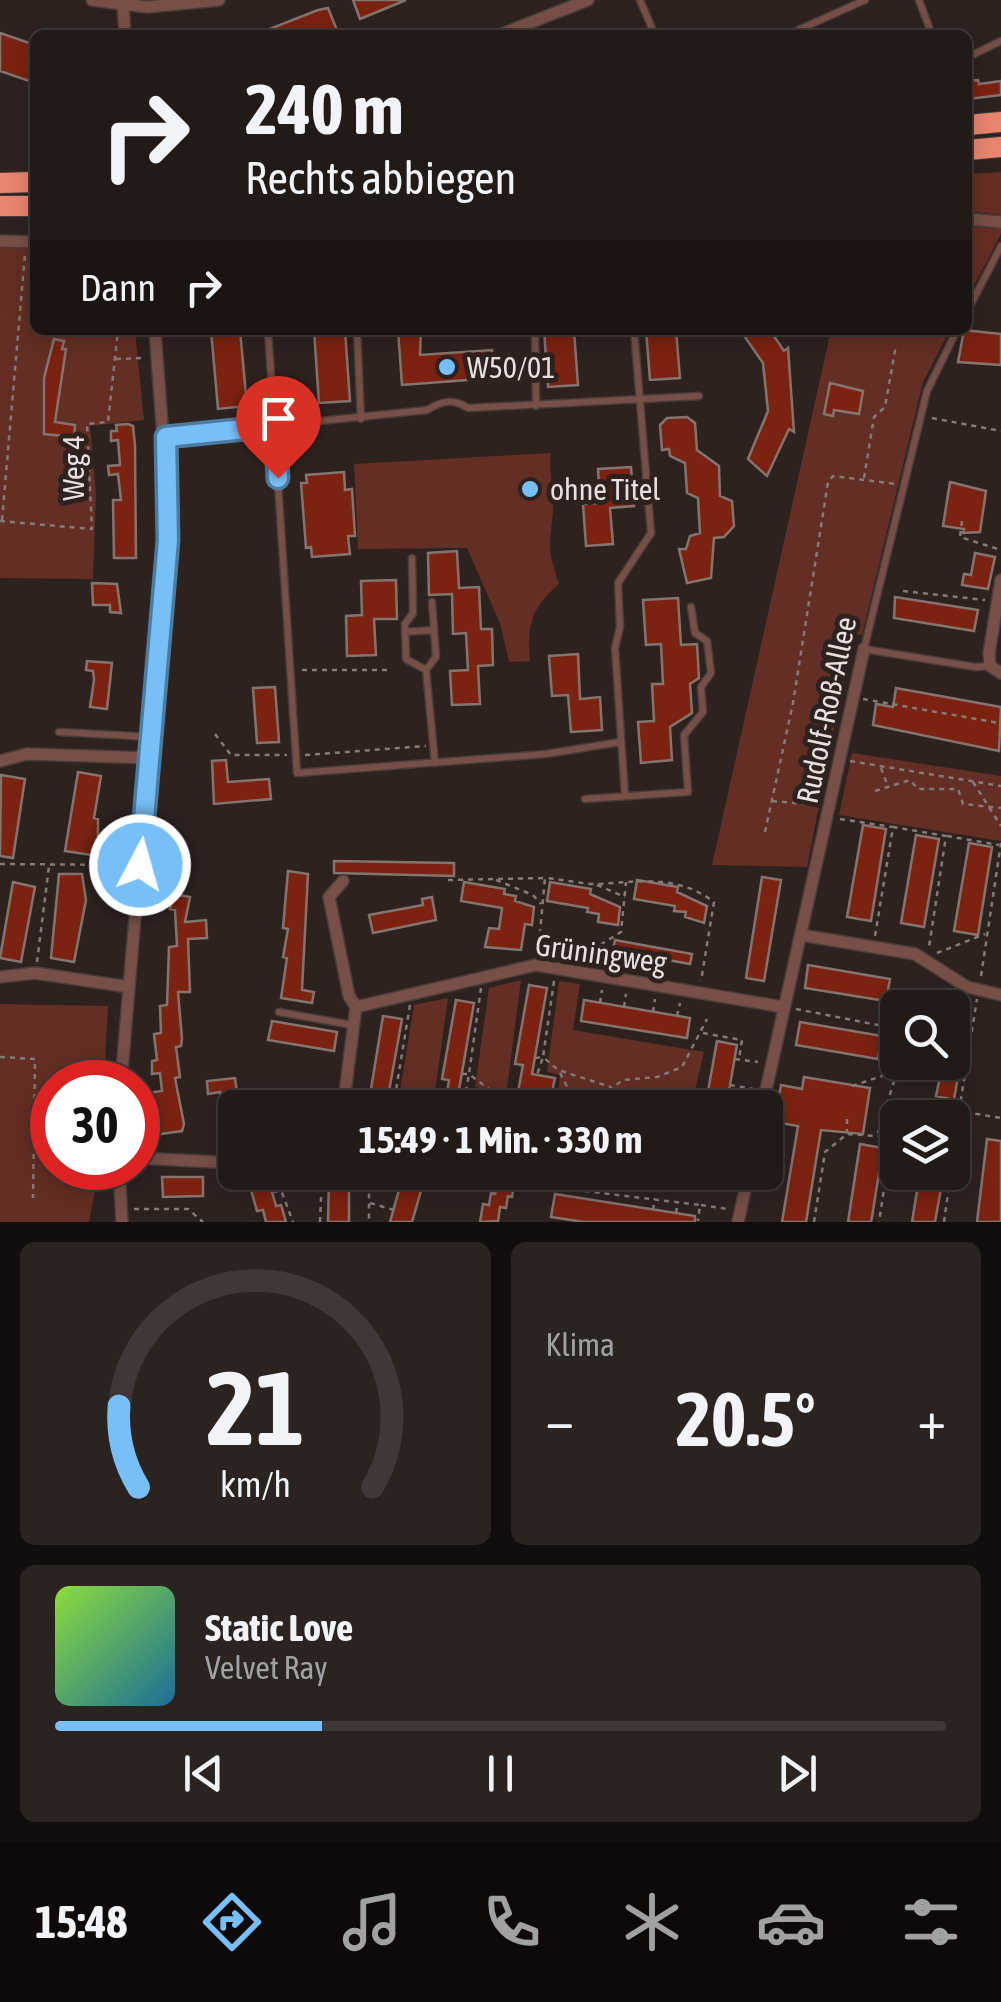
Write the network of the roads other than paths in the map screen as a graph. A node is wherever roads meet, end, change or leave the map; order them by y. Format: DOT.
graph roads {
  1 [pos="92,0"];
  2 [pos="219,0"];
  3 [pos="588,0"];
  4 [pos="640,0"];
  5 [pos="865,0"];
  6 [pos="919,0"];
  7 [pos="123,6"];
  8 [pos="125,30"];
  9 [pos="514,30"];
  10 [pos="653,30"];
  11 [pos="798,30"];
  12 [pos="930,30"];
  13 [pos="1001,41"];
  14 [pos="972,56"];
  15 [pos="1001,122"];
  16 [pos="972,125"];
  17 [pos="1001,147"];
  18 [pos="972,150"];
  19 [pos="0,182"];
  20 [pos="30,182"];
  21 [pos="0,206"];
  22 [pos="30,206"];
  23 [pos="972,219"];
  24 [pos="1001,222"];
  25 [pos="0,241"];
  26 [pos="30,242"];
  27 [pos="1001,246"];
  28 [pos="972,302"];
  29 [pos="156,335"];
  30 [pos="268,335"];
  31 [pos="357,335"];
  32 [pos="535,335"];
  33 [pos="634,335"];
  34 [pos="955,335"];
  35 [pos="698,396"];
  36 [pos="639,399"];
  37 [pos="536,406"];
  38 [pos="361,418"];
  39 [pos="275,426"];
  40 [pos="166,437"];
  41 [pos="412,558"];
  42 [pos="1001,580"];
  43 [pos="432,602"];
  44 [pos="692,607"];
  45 [pos="434,630"];
  46 [pos="405,632"];
  47 [pos="864,650"];
  48 [pos="996,669"];
  49 [pos="426,670"];
  50 [pos="59,732"];
  51 [pos="152,737"];
  52 [pos="620,742"];
  53 [pos="151,758"];
  54 [pos="0,761"];
  55 [pos="435,763"];
  56 [pos="625,796"];
  57 [pos="585,799"];
  58 [pos="344,880"];
  59 [pos="801,935"];
  60 [pos="0,976"];
  61 [pos="129,987"];
  62 [pos="1001,995"];
  63 [pos="356,1006"];
  64 [pos="783,1007"];
  65 [pos="279,1012"];
  66 [pos="353,1025"];
  67 [pos="123,1060"];
  68 [pos="345,1090"];
  69 [pos="766,1090"];
  70 [pos="160,1159"];
  71 [pos="218,1162"];
  72 [pos="120,1190"];
  73 [pos="745,1190"];
  74 [pos="121,1215"];
  75 [pos="740,1216"];
  1 -- 7 [label="street"];
  2 -- 7 [label="street"];
  3 -- 9 [label="street"];
  4 -- 10 [label="lane"];
  5 -- 11 [label="lane"];
  6 -- 12 [label="lane"];
  7 -- 8 [label="street"];
  13 -- 14 [label="lane"];
  15 -- 16 [label="highway"];
  17 -- 18 [label="highway"];
  19 -- 20 [label="highway"];
  21 -- 22 [label="highway"];
  23 -- 24 [label="street"];
  25 -- 26 [label="street"];
  27 -- 28 [label="lane"];
  29 -- 40 [label="street"];
  30 -- 39 [label="lane"];
  31 -- 38 [label="lane"];
  32 -- 37 [label="lane"];
  33 -- 36 [label="lane"];
  34 -- 47 [label="lane, Rudolf-Roß-Allee"];
  35 -- 36 [label="lane"];
  36 -- 37 [label="lane"];
  36 -- 52 [label="lane"];
  37 -- 38 [label="lane"];
  38 -- 39 [label="lane"];
  39 -- 40 [label="lane"];
  39 -- 55 [label="lane"];
  40 -- 51 [label="street"];
  41 -- 46 [label="lane"];
  42 -- 48 [label="street"];
  43 -- 45 [label="lane"];
  44 -- 56 [label="lane"];
  45 -- 46 [label="lane"];
  45 -- 49 [label="lane"];
  46 -- 49 [label="lane"];
  47 -- 48 [label="lane"];
  47 -- 59 [label="street, Rudolf-Roß-Allee"];
  49 -- 55 [label="lane"];
  50 -- 51 [label="lane"];
  51 -- 53 [label="street"];
  52 -- 55 [label="lane"];
  52 -- 56 [label="lane"];
  53 -- 54 [label="street"];
  53 -- 61 [label="street"];
  56 -- 57 [label="lane"];
  58 -- 63 [label="street"];
  59 -- 62 [label="street"];
  59 -- 64 [label="street, Rudolf-Roß-Allee"];
  60 -- 61 [label="street"];
  61 -- 67 [label="street"];
  63 -- 64 [label="street, Grüningweg"];
  63 -- 66 [label="street"];
  64 -- 69 [label="street, Rudolf-Roß-Allee"];
  65 -- 66 [label="lane"];
  66 -- 68 [label="street"];
  70 -- 71 [label="street"];
  72 -- 74 [label="street"];
  73 -- 75 [label="street"];
}
